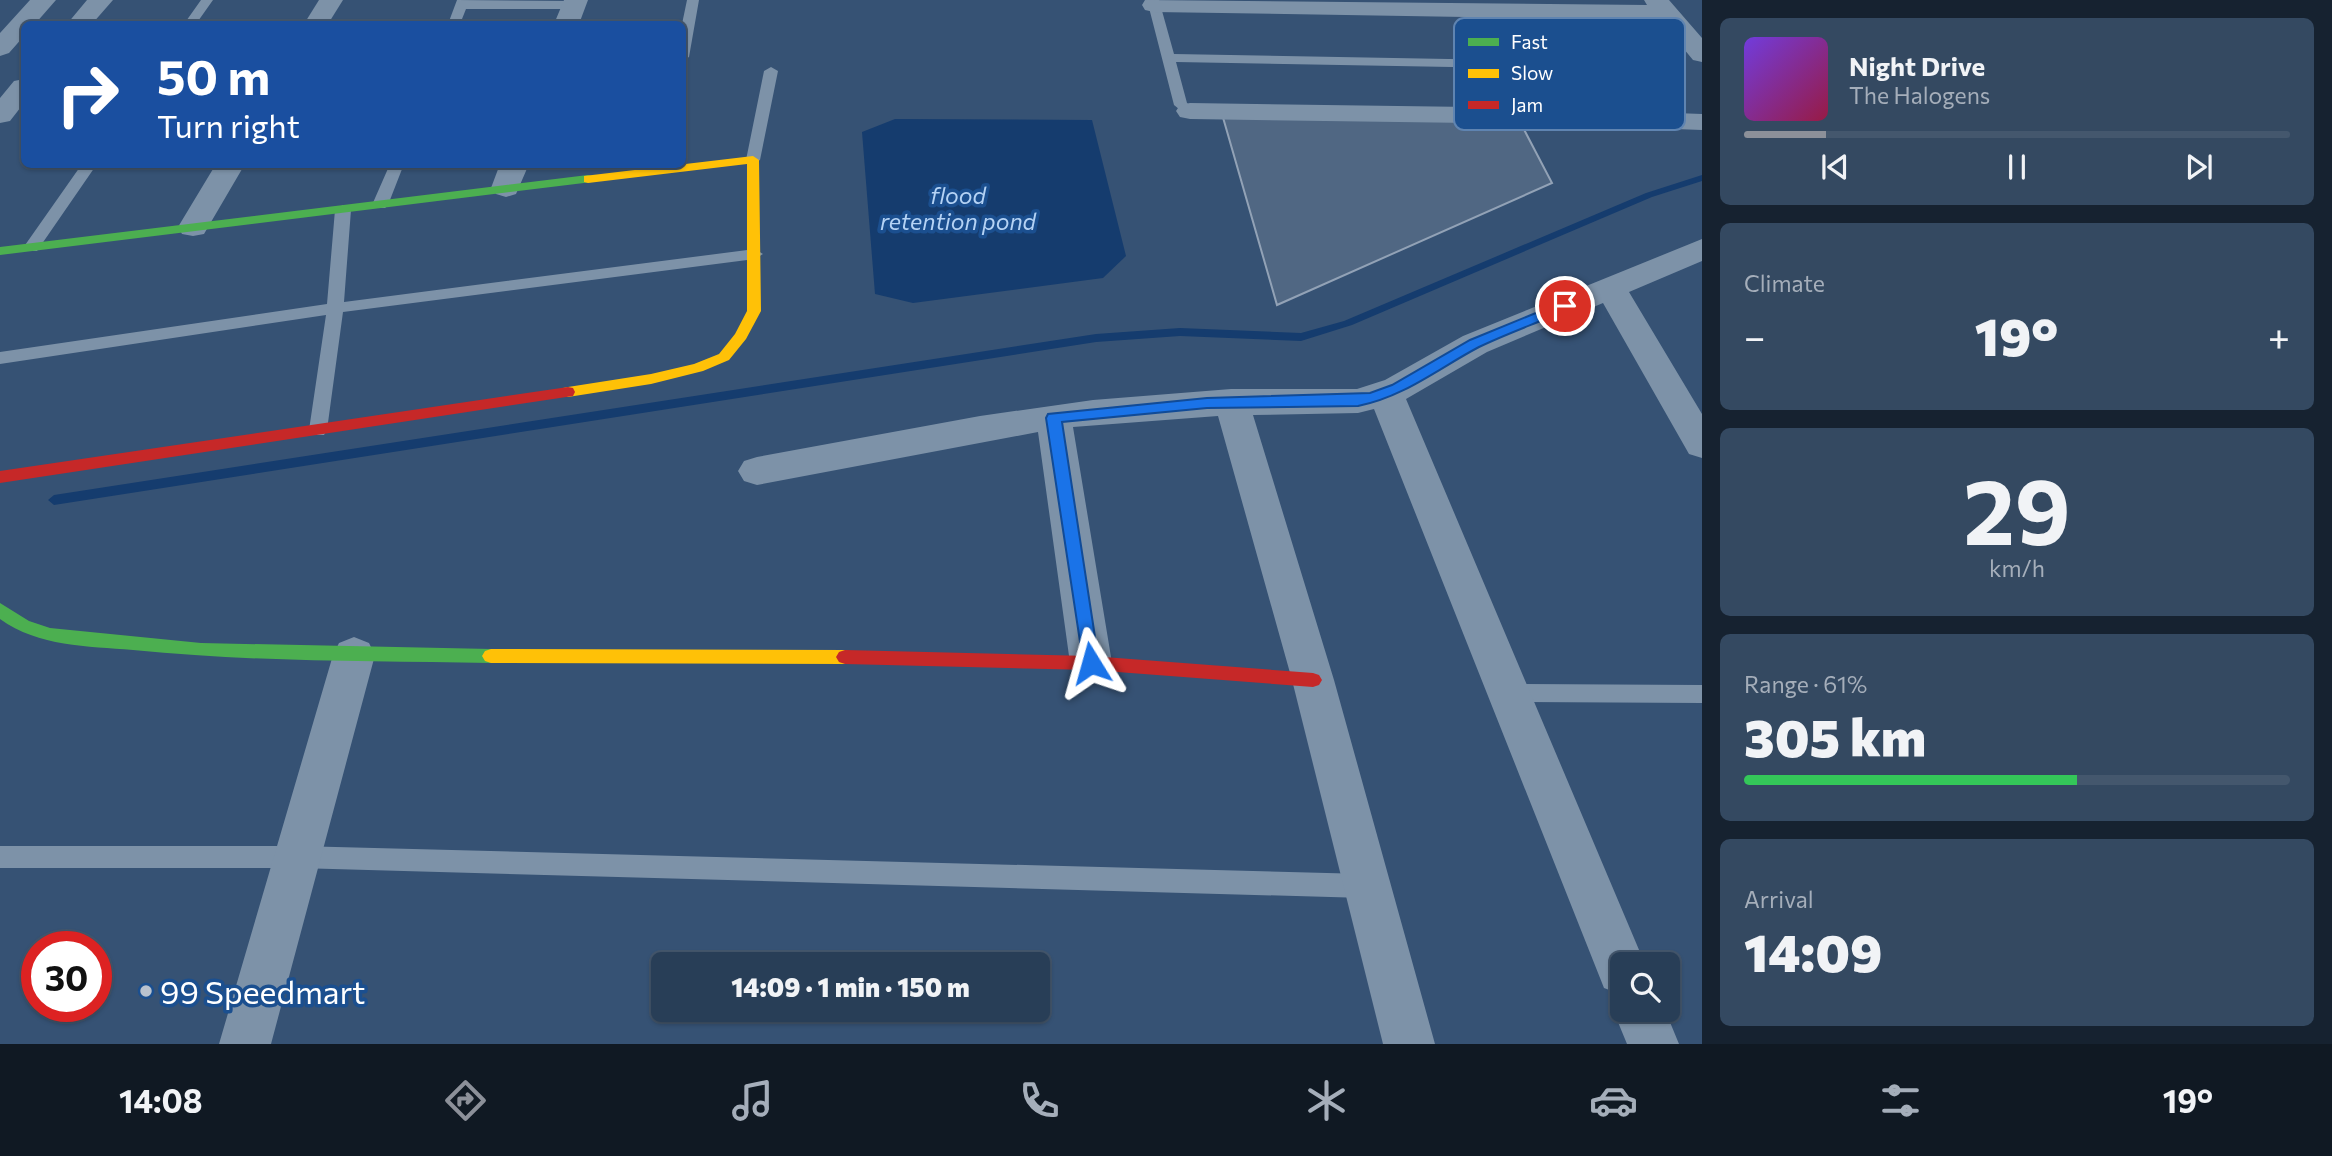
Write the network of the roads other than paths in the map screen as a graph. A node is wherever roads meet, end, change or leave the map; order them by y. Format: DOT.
graph roads {
  1 [pos="44,0"];
  2 [pos="101,0"];
  3 [pos="207,0"];
  4 [pos="331,0"];
  5 [pos="693,0"];
  6 [pos="463,2"];
  7 [pos="1154,3"];
  8 [pos="1444,4"];
  9 [pos="1661,6"];
  10 [pos="1482,9"];
  11 [pos="572,10"];
  12 [pos="1487,18"];
  13 [pos="25,21"];
  14 [pos="82,21"];
  15 [pos="192,21"];
  16 [pos="318,21"];
  17 [pos="455,21"];
  18 [pos="21,25"];
  19 [pos="1685,34"];
  20 [pos="686,36"];
  21 [pos="0,48"];
  22 [pos="1702,54"];
  23 [pos="1167,58"];
  24 [pos="1454,64"];
  25 [pos="771,71"];
  26 [pos="21,90"];
  27 [pos="1190,111"];
  28 [pos="0,115"];
  29 [pos="1454,115"];
  30 [pos="753,160"];
  31 [pos="686,165"];
  32 [pos="87,168"];
  33 [pos="229,168"];
  34 [pos="395,168"];
  35 [pos="646,168"];
  36 [pos="510,176"];
  37 [pos="380,205"];
  38 [pos="343,210"];
  39 [pos="193,227"];
  40 [pos="31,248"];
  41 [pos="1702,250"];
  42 [pos="0,251"];
  43 [pos="755,254"];
  44 [pos="1610,287"];
  45 [pos="335,309"];
  46 [pos="0,358"];
  47 [pos="1385,394"];
  48 [pos="1231,401"];
  49 [pos="1054,418"];
  50 [pos="318,430"];
  51 [pos="1702,444"];
  52 [pos="757,471"];
  53 [pos="0,477"];
  54 [pos="0,610"];
  55 [pos="354,655"];
  56 [pos="1091,663"];
  57 [pos="1313,680"];
  58 [pos="1508,693"];
  59 [pos="1702,694"];
  60 [pos="0,857"];
  61 [pos="297,857"];
  62 [pos="1365,886"];
  63 [pos="1615,952"];
  64 [pos="1644,1022"];
  65 [pos="245,1044"];
  66 [pos="1409,1044"];
  67 [pos="1653,1044"];
  1 -- 13 [label="street"];
  2 -- 14 [label="street"];
  3 -- 15 [label="lane"];
  4 -- 16 [label="street"];
  5 -- 20 [label="lane"];
  6 -- 11 [label="lane"];
  6 -- 17 [label="lane"];
  7 -- 8 [label="street"];
  7 -- 23 [label="lane"];
  8 -- 10 [label="street"];
  9 -- 10 [label="street"];
  10 -- 12 [label="lane"];
  18 -- 21 [label="street"];
  19 -- 22 [label="street"];
  23 -- 24 [label="lane"];
  23 -- 27 [label="lane"];
  25 -- 30 [label="lane"];
  26 -- 28 [label="street"];
  27 -- 29 [label="street"];
  30 -- 31 [label="street"];
  30 -- 43 [label="street"];
  32 -- 40 [label="lane"];
  33 -- 39 [label="street"];
  34 -- 37 [label="lane"];
  35 -- 36 [label="street"];
  36 -- 37 [label="street"];
  37 -- 38 [label="street"];
  38 -- 39 [label="street"];
  38 -- 45 [label="lane"];
  39 -- 40 [label="street"];
  40 -- 42 [label="street"];
  41 -- 44 [label="street"];
  43 -- 45 [label="lane"];
  43 -- 50 [label="street"];
  44 -- 47 [label="street"];
  44 -- 51 [label="street"];
  45 -- 46 [label="lane"];
  45 -- 50 [label="lane"];
  47 -- 48 [label="street"];
  47 -- 58 [label="street"];
  48 -- 49 [label="street"];
  48 -- 57 [label="street"];
  49 -- 52 [label="street"];
  49 -- 56 [label="street"];
  50 -- 53 [label="street"];
  54 -- 55 [label="street"];
  55 -- 56 [label="street"];
  55 -- 61 [label="street"];
  56 -- 57 [label="street"];
  57 -- 62 [label="street"];
  58 -- 59 [label="lane"];
  58 -- 63 [label="street"];
  60 -- 61 [label="lane"];
  61 -- 62 [label="lane"];
  61 -- 65 [label="street"];
  62 -- 66 [label="street"];
  64 -- 67 [label="street"];
}
